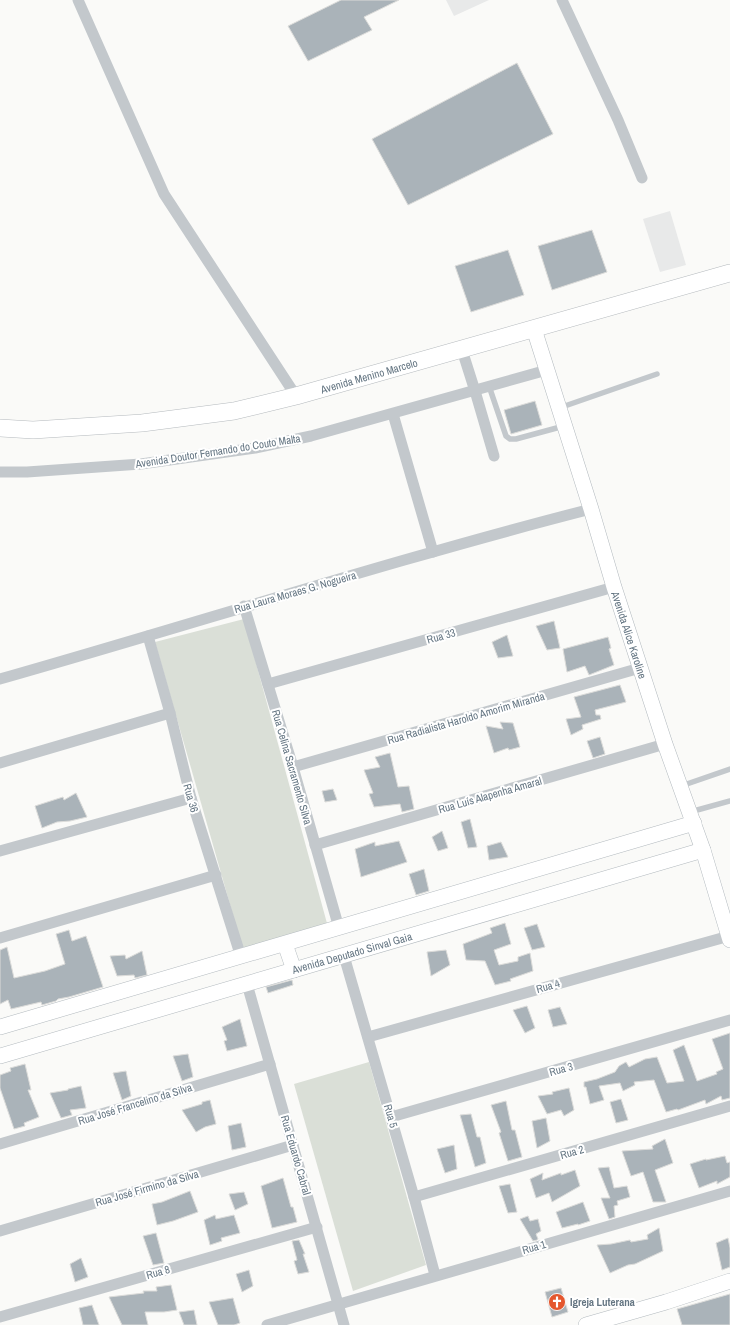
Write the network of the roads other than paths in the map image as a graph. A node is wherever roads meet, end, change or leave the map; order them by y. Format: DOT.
graph roads {
  1 [pos="78,0"];
  2 [pos="562,0"];
  3 [pos="642,178"];
  4 [pos="730,273"];
  5 [pos="730,283"];
  6 [pos="535,334"];
  7 [pos="463,354"];
  8 [pos="547,370"];
  9 [pos="657,374"];
  10 [pos="488,386"];
  11 [pos="476,391"];
  12 [pos="296,396"];
  13 [pos="559,408"];
  14 [pos="393,414"];
  15 [pos="565,426"];
  16 [pos="0,428"];
  17 [pos="0,439"];
  18 [pos="494,456"];
  19 [pos="0,472"];
  20 [pos="591,509"];
  21 [pos="433,552"];
  22 [pos="614,587"];
  23 [pos="244,606"];
  24 [pos="148,636"];
  25 [pos="640,668"];
  26 [pos="0,679"];
  27 [pos="268,684"];
  28 [pos="170,713"];
  29 [pos="665,744"];
  30 [pos="0,763"];
  31 [pos="293,767"];
  32 [pos="730,769"];
  33 [pos="680,786"];
  34 [pos="191,798"];
  35 [pos="730,801"];
  36 [pos="692,818"];
  37 [pos="315,845"];
  38 [pos="703,850"];
  39 [pos="0,851"];
  40 [pos="216,875"];
  41 [pos="339,928"];
  42 [pos="0,938"];
  43 [pos="730,938"];
  44 [pos="285,944"];
  45 [pos="241,956"];
  46 [pos="344,956"];
  47 [pos="294,970"];
  48 [pos="247,984"];
  49 [pos="730,1020"];
  50 [pos="0,1027"];
  51 [pos="368,1037"];
  52 [pos="0,1056"];
  53 [pos="270,1064"];
  54 [pos="730,1106"];
  55 [pos="391,1118"];
  56 [pos="0,1144"];
  57 [pos="293,1145"];
  58 [pos="730,1191"];
  59 [pos="414,1197"];
  60 [pos="317,1227"];
  61 [pos="0,1231"];
  62 [pos="435,1275"];
  63 [pos="730,1281"];
  64 [pos="339,1304"];
  65 [pos="0,1317"];
  66 [pos="268,1325"];
  67 [pos="344,1325"];
  68 [pos="586,1325"];
  1 -- 12 [label="street"];
  2 -- 3 [label="street"];
  4 -- 6 [label="main road, Avenida Menino Marcelo"];
  5 -- 6 [label="main road, Avenida Menino Marcelo"];
  6 -- 7 [label="main road, Avenida Menino Marcelo"];
  6 -- 8 [label="street, Avenida Alice Karoline"];
  7 -- 11 [label="street"];
  7 -- 12 [label="main road, Avenida Menino Marcelo"];
  7 -- 17 [label="main road, Avenida Menino Marcelo"];
  8 -- 10 [label="street, Avenida Doutor Fernando do Couto Malta"];
  8 -- 13 [label="street, Avenida Alice Karoline"];
  9 -- 13 [label="lane"];
  10 -- 11 [label="street, Avenida Doutor Fernando do Couto Malta"];
  10 -- 15 [label="lane"];
  11 -- 14 [label="street, Avenida Doutor Fernando do Couto Malta"];
  11 -- 18 [label="street"];
  12 -- 16 [label="main road, Avenida Menino Marcelo"];
  13 -- 15 [label="street, Avenida Alice Karoline"];
  14 -- 19 [label="street, Avenida Doutor Fernando do Couto Malta"];
  14 -- 21 [label="street"];
  15 -- 20 [label="street, Avenida Alice Karoline"];
  20 -- 21 [label="street, Rua Laura Moraes G. Nogueira"];
  20 -- 22 [label="street, Avenida Alice Karoline"];
  21 -- 23 [label="street, Rua Laura Moraes G. Nogueira"];
  22 -- 25 [label="street, Avenida Alice Karoline"];
  22 -- 27 [label="street, Rua 33"];
  23 -- 24 [label="street, Rua Laura Moraes G. Nogueira"];
  23 -- 27 [label="street, Rua Celina Sacramento Silva"];
  24 -- 26 [label="street, Rua Laura Moraes G. Nogueira"];
  24 -- 28 [label="street, Rua 36"];
  25 -- 29 [label="street, Avenida Alice Karoline"];
  25 -- 31 [label="street, Rua Radialista Haroldo Amorim Miranda"];
  27 -- 31 [label="street, Rua Celina Sacramento Silva"];
  28 -- 30 [label="street"];
  28 -- 34 [label="street, Rua 36"];
  29 -- 33 [label="street, Avenida Alice Karoline"];
  29 -- 37 [label="street, Rua Luís Alapenha Amaral"];
  31 -- 37 [label="street, Rua Celina Sacramento Silva"];
  32 -- 33 [label="lane"];
  33 -- 36 [label="street, Avenida Alice Karoline"];
  34 -- 39 [label="street"];
  34 -- 40 [label="street, Rua 36"];
  35 -- 36 [label="lane"];
  36 -- 38 [label="street, Avenida Alice Karoline"];
  36 -- 41 [label="street"];
  37 -- 41 [label="street, Rua Celina Sacramento Silva"];
  38 -- 43 [label="street, Avenida Alice Karoline"];
  38 -- 46 [label="street, Avenida Deputado Sinval Gaia"];
  40 -- 42 [label="street"];
  40 -- 45 [label="street, Rua 36"];
  41 -- 44 [label="street"];
  43 -- 51 [label="street, Rua 4"];
  44 -- 45 [label="street"];
  44 -- 47 [label="street"];
  45 -- 50 [label="street"];
  46 -- 47 [label="street, Avenida Deputado Sinval Gaia"];
  46 -- 51 [label="street, Rua 5"];
  47 -- 48 [label="street, Avenida Deputado Sinval Gaia"];
  48 -- 52 [label="street, Avenida Deputado Sinval Gaia"];
  48 -- 53 [label="street, Rua Eduardo Cabral"];
  49 -- 55 [label="street, Rua 3"];
  51 -- 55 [label="street, Rua 5"];
  53 -- 56 [label="street, Rua José Francelino da Silva"];
  53 -- 57 [label="street, Rua Eduardo Cabral"];
  54 -- 59 [label="street, Rua 2"];
  55 -- 59 [label="street, Rua 5"];
  57 -- 60 [label="street, Rua Eduardo Cabral"];
  57 -- 61 [label="street, Rua José Firmino da Silva"];
  58 -- 62 [label="street, Rua 1"];
  59 -- 62 [label="street, Rua 5"];
  60 -- 64 [label="street, Rua Eduardo Cabral"];
  60 -- 65 [label="street, Rua 8"];
  62 -- 64 [label="street, Rua 1"];
  63 -- 68 [label="street"];
  64 -- 66 [label="street, Rua 1"];
  64 -- 67 [label="street, Rua Eduardo Cabral"];
}
